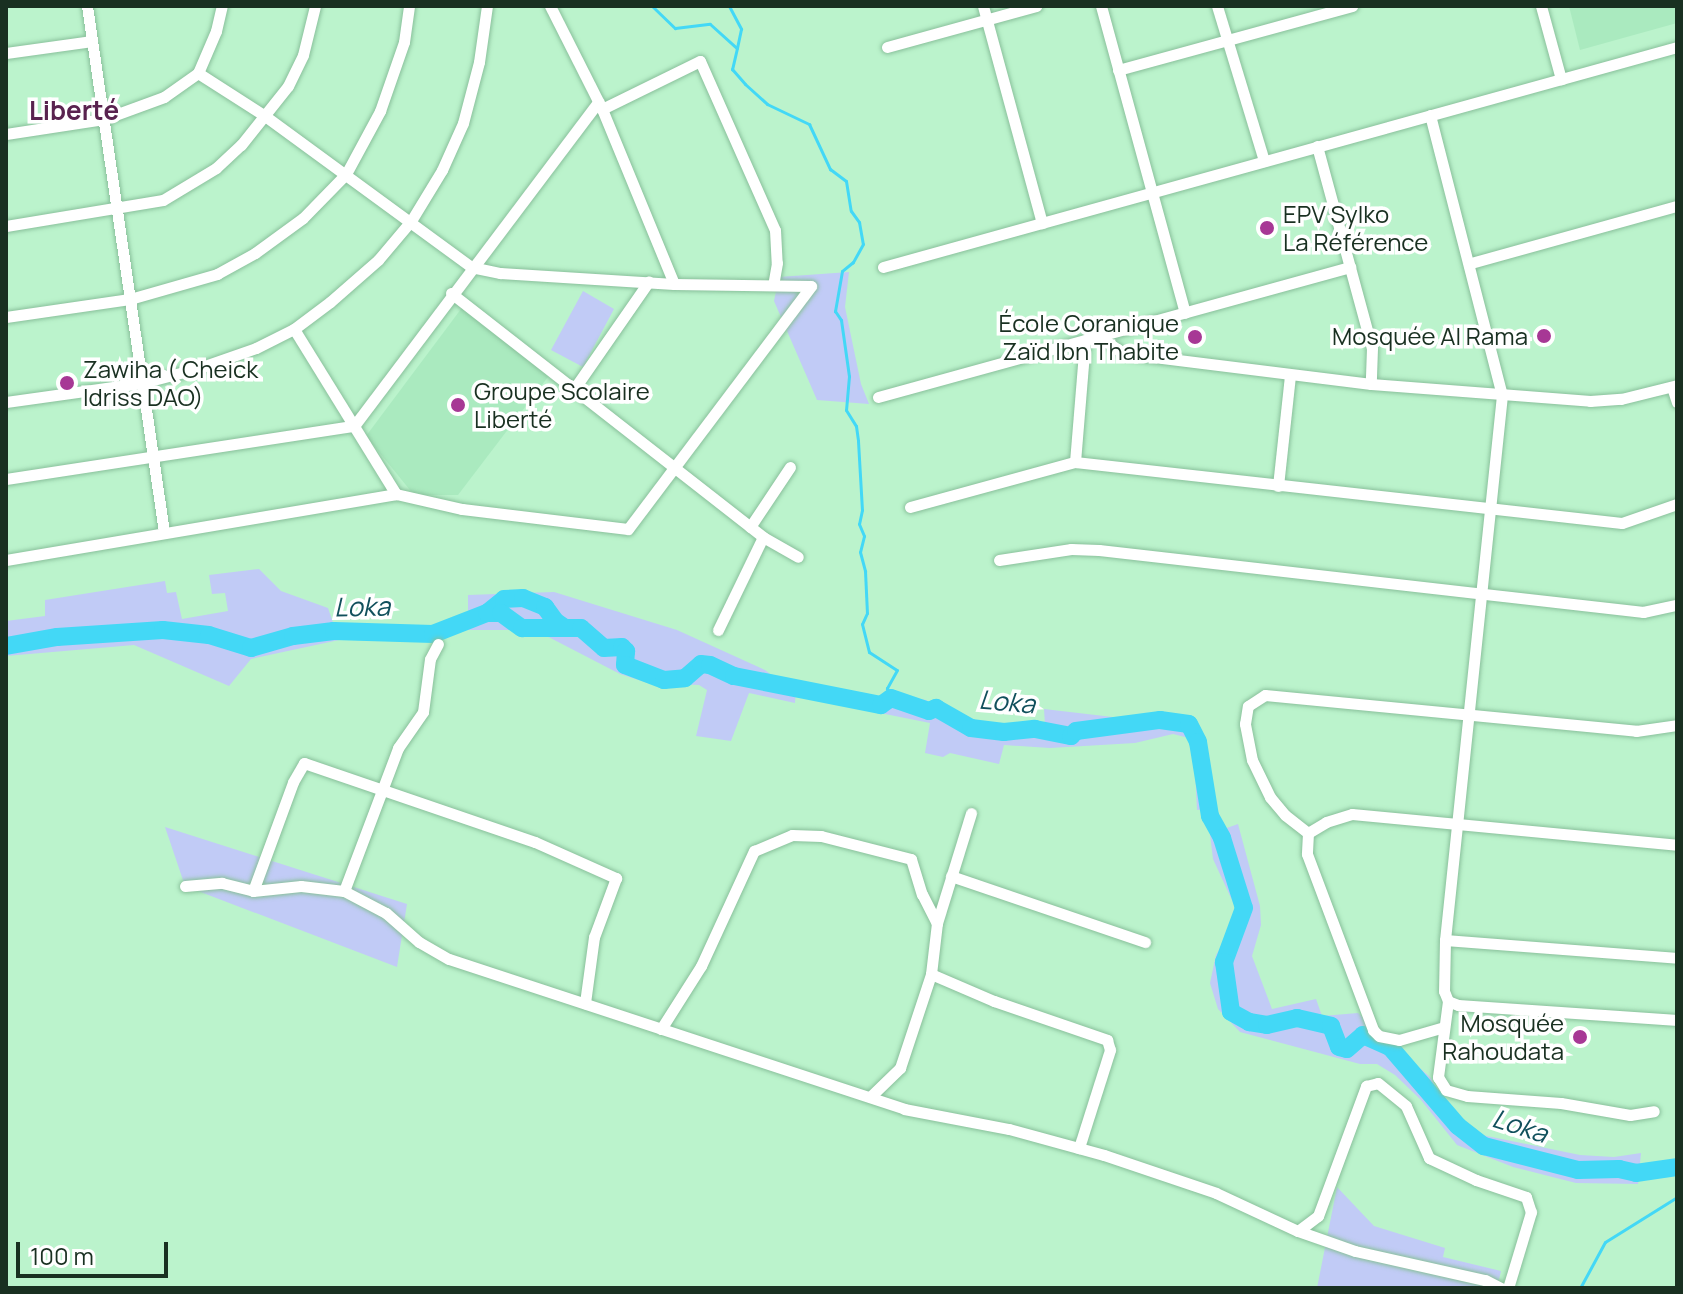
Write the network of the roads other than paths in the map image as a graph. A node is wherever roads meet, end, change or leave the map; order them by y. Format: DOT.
graph roads {
  1 [pos="87,6"];
  2 [pos="222,6"];
  3 [pos="315,6"];
  4 [pos="409,6"];
  5 [pos="487,6"];
  6 [pos="550,6"];
  7 [pos="983,6"];
  8 [pos="1036,6"];
  9 [pos="1101,6"];
  10 [pos="1217,6"];
  11 [pos="1352,6"];
  12 [pos="1541,6"];
  13 [pos="1314,11"];
  14 [pos="987,20"];
  15 [pos="92,41"];
  16 [pos="1227,42"];
  17 [pos="887,47"];
  18 [pos="1677,47"];
  19 [pos="6,53"];
  20 [pos="1118,70"];
  21 [pos="198,73"];
  22 [pos="1561,79"];
  23 [pos="600,106"];
  24 [pos="1430,115"];
  25 [pos="265,116"];
  26 [pos="104,119"];
  27 [pos="6,134"];
  28 [pos="1317,146"];
  29 [pos="1264,161"];
  30 [pos="346,174"];
  31 [pos="1152,192"];
  32 [pos="1677,206"];
  33 [pos="117,210"];
  34 [pos="411,221"];
  35 [pos="1042,223"];
  36 [pos="6,226"];
  37 [pos="1471,263"];
  38 [pos="471,267"];
  39 [pos="883,267"];
  40 [pos="1350,267"];
  41 [pos="649,281"];
  42 [pos="674,284"];
  43 [pos="773,285"];
  44 [pos="451,293"];
  45 [pos="130,299"];
  46 [pos="1185,313"];
  47 [pos="6,317"];
  48 [pos="294,329"];
  49 [pos="1099,336"];
  50 [pos="1085,340"];
  51 [pos="1290,376"];
  52 [pos="142,383"];
  53 [pos="1371,384"];
  54 [pos="1674,386"];
  55 [pos="574,389"];
  56 [pos="1502,395"];
  57 [pos="878,397"];
  58 [pos="6,402"];
  59 [pos="1677,402"];
  60 [pos="354,426"];
  61 [pos="153,458"];
  62 [pos="1075,462"];
  63 [pos="790,467"];
  64 [pos="675,468"];
  65 [pos="6,479"];
  66 [pos="1278,486"];
  67 [pos="396,494"];
  68 [pos="1677,504"];
  69 [pos="910,507"];
  70 [pos="1490,509"];
  71 [pos="750,527"];
  72 [pos="164,532"];
  73 [pos="763,537"];
  74 [pos="798,557"];
  75 [pos="6,560"];
  76 [pos="999,560"];
  77 [pos="1482,593"];
  78 [pos="1677,605"];
  79 [pos="718,630"];
  80 [pos="438,644"];
  81 [pos="1470,714"];
  82 [pos="1675,729"];
  83 [pos="380,791"];
  84 [pos="971,813"];
  85 [pos="1458,822"];
  86 [pos="1308,833"];
  87 [pos="1677,845"];
  88 [pos="951,876"];
  89 [pos="185,886"];
  90 [pos="253,891"];
  91 [pos="344,891"];
  92 [pos="937,923"];
  93 [pos="1445,940"];
  94 [pos="1145,942"];
  95 [pos="1677,958"];
  96 [pos="931,974"];
  97 [pos="1448,1001"];
  98 [pos="585,1003"];
  99 [pos="1677,1020"];
  100 [pos="1444,1027"];
  101 [pos="661,1029"];
  102 [pos="870,1097"];
  103 [pos="1654,1111"];
  104 [pos="1079,1148"];
  105 [pos="1298,1231"];
  106 [pos="1501,1288"];
  107 [pos="1508,1288"];
  1 -- 15 [label="street"];
  2 -- 21 [label="street"];
  3 -- 25 [label="street"];
  4 -- 30 [label="street"];
  5 -- 34 [label="street"];
  6 -- 23 [label="street"];
  7 -- 14 [label="street"];
  8 -- 14 [label="street"];
  9 -- 20 [label="street"];
  10 -- 16 [label="street"];
  11 -- 13 [label="street"];
  12 -- 22 [label="street"];
  13 -- 16 [label="street"];
  14 -- 17 [label="street"];
  14 -- 35 [label="street"];
  15 -- 19 [label="street"];
  15 -- 26 [label="street"];
  16 -- 20 [label="street"];
  16 -- 29 [label="street"];
  18 -- 22 [label="street"];
  20 -- 31 [label="street"];
  21 -- 25 [label="street"];
  21 -- 26 [label="street"];
  22 -- 24 [label="street"];
  23 -- 38 [label="street"];
  23 -- 42 [label="street"];
  23 -- 43 [label="street"];
  24 -- 28 [label="street"];
  24 -- 37 [label="street"];
  25 -- 30 [label="street"];
  25 -- 33 [label="street"];
  26 -- 27 [label="street"];
  26 -- 33 [label="street"];
  28 -- 29 [label="street"];
  28 -- 40 [label="street"];
  29 -- 31 [label="street"];
  30 -- 34 [label="street"];
  30 -- 45 [label="street"];
  31 -- 35 [label="street"];
  31 -- 46 [label="street"];
  32 -- 37 [label="street"];
  33 -- 36 [label="street"];
  33 -- 45 [label="street"];
  34 -- 38 [label="street"];
  34 -- 48 [label="street"];
  35 -- 39 [label="street"];
  37 -- 56 [label="street"];
  38 -- 41 [label="street"];
  38 -- 44 [label="street"];
  40 -- 46 [label="street"];
  40 -- 53 [label="street"];
  41 -- 42 [label="street"];
  41 -- 55 [label="street"];
  42 -- 43 [label="street"];
  43 -- 64 [label="street"];
  44 -- 55 [label="street"];
  44 -- 60 [label="street"];
  45 -- 47 [label="street"];
  45 -- 52 [label="street"];
  46 -- 49 [label="street"];
  48 -- 52 [label="street"];
  48 -- 60 [label="street"];
  49 -- 50 [label="street"];
  49 -- 51 [label="street"];
  50 -- 57 [label="street"];
  50 -- 62 [label="street"];
  51 -- 53 [label="street"];
  51 -- 66 [label="street"];
  52 -- 58 [label="street"];
  52 -- 61 [label="street"];
  53 -- 56 [label="street"];
  54 -- 56 [label="street"];
  54 -- 59 [label="street"];
  55 -- 64 [label="street"];
  56 -- 70 [label="street"];
  60 -- 61 [label="street"];
  60 -- 67 [label="street"];
  61 -- 65 [label="street"];
  61 -- 72 [label="street"];
  62 -- 66 [label="street"];
  62 -- 69 [label="street"];
  63 -- 71 [label="street"];
  64 -- 67 [label="street"];
  64 -- 71 [label="street"];
  66 -- 70 [label="street"];
  67 -- 72 [label="street"];
  68 -- 70 [label="street"];
  70 -- 77 [label="street"];
  71 -- 73 [label="street"];
  72 -- 75 [label="street"];
  73 -- 74 [label="street"];
  73 -- 79 [label="street"];
  76 -- 77 [label="street"];
  77 -- 78 [label="street"];
  77 -- 81 [label="street"];
  80 -- 83 [label="street"];
  81 -- 82 [label="street"];
  81 -- 85 [label="street"];
  81 -- 86 [label="street"];
  83 -- 90 [label="street"];
  83 -- 91 [label="street"];
  83 -- 98 [label="street"];
  84 -- 88 [label="street"];
  85 -- 86 [label="street"];
  85 -- 87 [label="street"];
  85 -- 93 [label="street"];
  86 -- 100 [label="street"];
  88 -- 92 [label="street"];
  88 -- 94 [label="street"];
  89 -- 90 [label="street"];
  90 -- 91 [label="street"];
  91 -- 98 [label="street"];
  92 -- 96 [label="street"];
  92 -- 101 [label="street"];
  93 -- 95 [label="street"];
  93 -- 97 [label="street"];
  96 -- 102 [label="street"];
  96 -- 104 [label="street"];
  97 -- 99 [label="street"];
  97 -- 100 [label="street"];
  98 -- 101 [label="street"];
  100 -- 103 [label="street"];
  101 -- 102 [label="street"];
  102 -- 104 [label="street"];
  104 -- 105 [label="street"];
  105 -- 106 [label="street"];
  105 -- 107 [label="street"];
}
